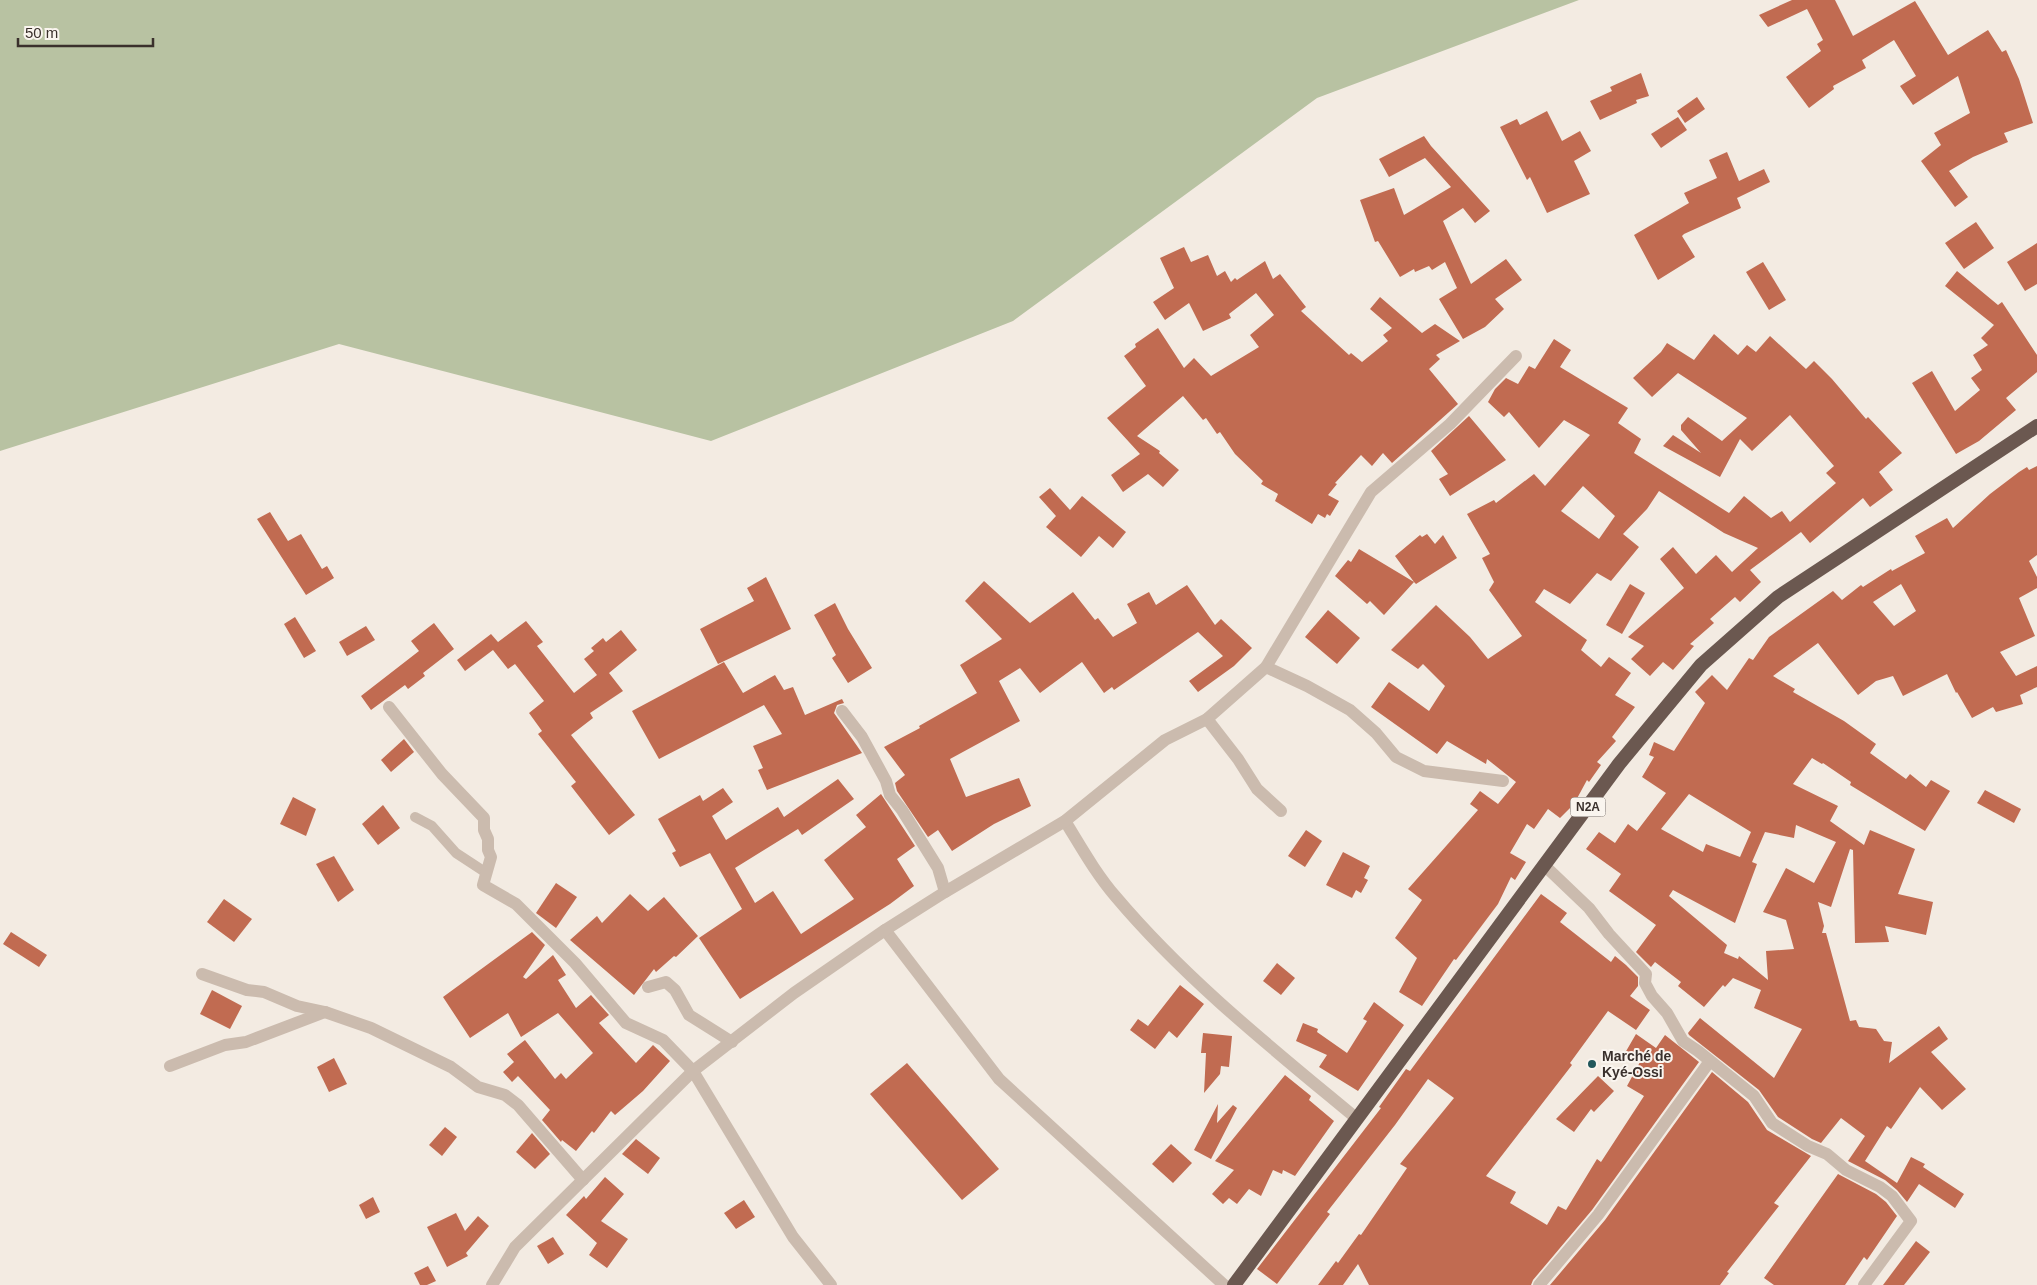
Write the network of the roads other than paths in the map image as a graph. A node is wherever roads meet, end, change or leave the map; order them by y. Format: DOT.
graph roads {
  1 [pos="1516,356"];
  2 [pos="2037,426"];
  3 [pos="1266,667"];
  4 [pos="389,707"];
  5 [pos="842,711"];
  6 [pos="1207,719"];
  7 [pos="1504,781"];
  8 [pos="1281,811"];
  9 [pos="415,817"];
  10 [pos="1065,821"];
  11 [pos="1545,866"];
  12 [pos="485,872"];
  13 [pos="945,892"];
  14 [pos="885,930"];
  15 [pos="202,974"];
  16 [pos="648,987"];
  17 [pos="325,1012"];
  18 [pos="732,1042"];
  19 [pos="1710,1062"];
  20 [pos="170,1066"];
  21 [pos="693,1071"];
  22 [pos="1356,1118"];
  23 [pos="584,1180"];
  24 [pos="492,1285"];
  25 [pos="831,1285"];
  26 [pos="1224,1285"];
  27 [pos="1234,1285"];
  28 [pos="1539,1285"];
  29 [pos="1864,1285"];
  1 -- 3 [label="street"];
  2 -- 11 [label="highway, N2A"];
  3 -- 6 [label="street"];
  3 -- 7 [label="street"];
  4 -- 12 [label="street"];
  5 -- 13 [label="street"];
  6 -- 8 [label="street"];
  6 -- 10 [label="street"];
  9 -- 12 [label="lane"];
  10 -- 13 [label="street"];
  10 -- 22 [label="street"];
  11 -- 19 [label="street"];
  11 -- 22 [label="highway, N2A"];
  12 -- 21 [label="street"];
  13 -- 14 [label="street"];
  14 -- 18 [label="street"];
  14 -- 26 [label="street"];
  15 -- 17 [label="street"];
  16 -- 18 [label="street"];
  17 -- 20 [label="street"];
  17 -- 23 [label="street"];
  18 -- 21 [label="street"];
  19 -- 28 [label="street"];
  19 -- 29 [label="street"];
  21 -- 23 [label="street"];
  21 -- 25 [label="street"];
  22 -- 27 [label="highway, N2A"];
  23 -- 24 [label="street"];
}
